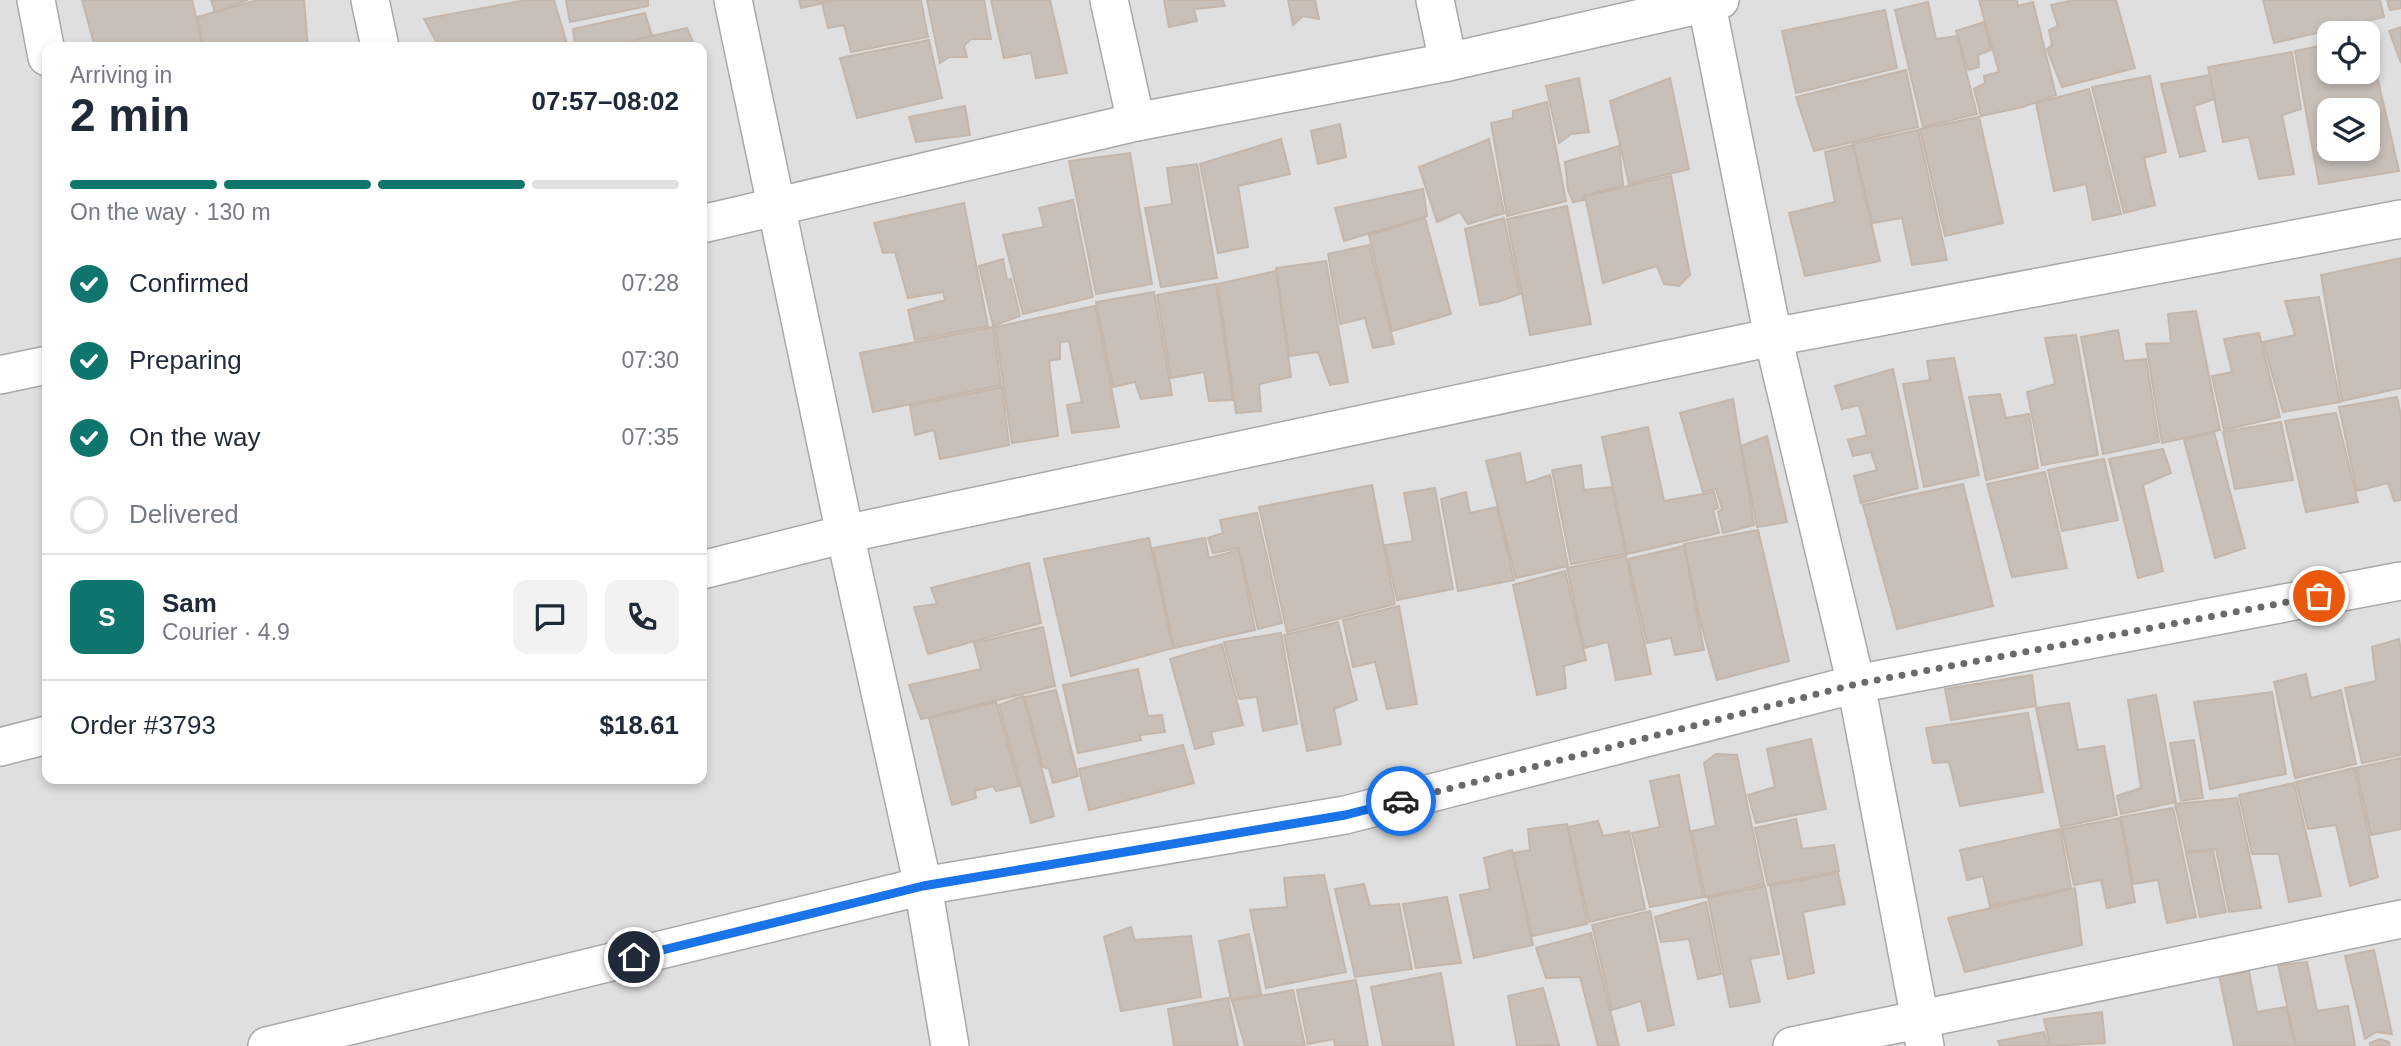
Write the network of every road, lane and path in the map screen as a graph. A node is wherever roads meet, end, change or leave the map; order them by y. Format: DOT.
graph roads {
  1 [pos="36,0"];
  2 [pos="370,0"];
  3 [pos="733,0"];
  4 [pos="1110,0"];
  5 [pos="1435,0"];
  6 [pos="1711,1"];
  7 [pos="44,42"];
  8 [pos="379,42"];
  9 [pos="1448,62"];
  10 [pos="1136,122"];
  11 [pos="776,208"];
  12 [pos="2401,219"];
  13 [pos="707,223"];
  14 [pos="1773,337"];
  15 [pos="42,366"];
  16 [pos="0,375"];
  17 [pos="845,534"];
  18 [pos="707,569"];
  19 [pos="2401,581"];
  20 [pos="1856,684"];
  21 [pos="42,736"];
  22 [pos="0,747"];
  23 [pos="923,886"];
  24 [pos="2401,919"];
  25 [pos="1923,1033"];
  26 [pos="267,1046"];
  27 [pos="950,1046"];
  28 [pos="1792,1046"];
  1 -- 7 [label="street"];
  2 -- 8 [label="street"];
  3 -- 11 [label="street"];
  4 -- 10 [label="street"];
  5 -- 9 [label="street"];
  6 -- 9 [label="street"];
  6 -- 14 [label="street"];
  9 -- 10 [label="street"];
  10 -- 11 [label="street"];
  11 -- 13 [label="street"];
  11 -- 17 [label="street"];
  12 -- 14 [label="street"];
  14 -- 17 [label="street"];
  14 -- 20 [label="street"];
  15 -- 16 [label="street"];
  17 -- 18 [label="street"];
  17 -- 23 [label="street"];
  19 -- 20 [label="street"];
  20 -- 23 [label="street"];
  20 -- 25 [label="street"];
  21 -- 22 [label="street"];
  23 -- 26 [label="street"];
  23 -- 27 [label="street"];
  24 -- 25 [label="street"];
  25 -- 28 [label="street"];
}
